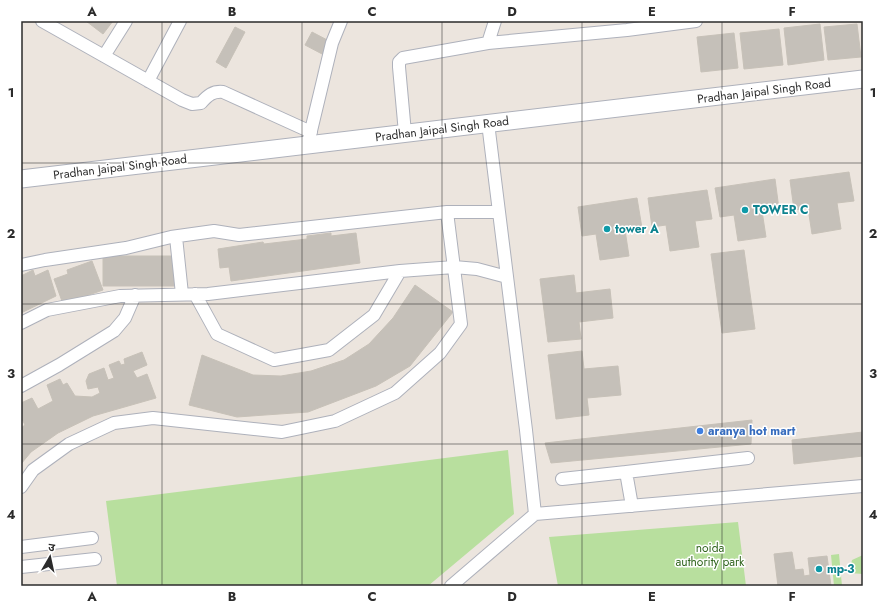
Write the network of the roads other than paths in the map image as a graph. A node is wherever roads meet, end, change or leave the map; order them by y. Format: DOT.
graph roads {
  1 [pos="42,21"];
  2 [pos="126,21"];
  3 [pos="180,21"];
  4 [pos="341,21"];
  5 [pos="495,21"];
  6 [pos="696,21"];
  7 [pos="629,26"];
  8 [pos="488,43"];
  9 [pos="104,56"];
  10 [pos="863,79"];
  11 [pos="148,81"];
  12 [pos="488,124"];
  13 [pos="405,133"];
  14 [pos="309,139"];
  15 [pos="21,179"];
  16 [pos="448,212"];
  17 [pos="499,212"];
  18 [pos="176,236"];
  19 [pos="21,265"];
  20 [pos="454,267"];
  21 [pos="400,271"];
  22 [pos="507,277"];
  23 [pos="182,294"];
  24 [pos="195,294"];
  25 [pos="136,295"];
  26 [pos="21,323"];
  27 [pos="21,386"];
  28 [pos="748,458"];
  29 [pos="626,472"];
  30 [pos="562,479"];
  31 [pos="863,486"];
  32 [pos="21,487"];
  33 [pos="632,506"];
  34 [pos="534,514"];
  35 [pos="92,538"];
  36 [pos="21,547"];
  37 [pos="95,559"];
  38 [pos="21,568"];
  39 [pos="452,586"];
  1 -- 9 [label="street"];
  2 -- 9 [label="street"];
  3 -- 11 [label="street"];
  4 -- 14 [label="street"];
  5 -- 8 [label="street"];
  6 -- 7 [label="street"];
  7 -- 8 [label="street"];
  8 -- 13 [label="street"];
  9 -- 11 [label="street"];
  10 -- 12 [label="street, Pradhan Jaipal Singh Road"];
  11 -- 14 [label="street"];
  12 -- 13 [label="street, Pradhan Jaipal Singh Road"];
  12 -- 17 [label="street"];
  13 -- 14 [label="street, Pradhan Jaipal Singh Road"];
  14 -- 15 [label="street, Pradhan Jaipal Singh Road"];
  16 -- 17 [label="street"];
  16 -- 18 [label="street"];
  16 -- 20 [label="street"];
  17 -- 22 [label="street"];
  18 -- 19 [label="street"];
  18 -- 23 [label="street"];
  20 -- 21 [label="street"];
  20 -- 22 [label="street"];
  20 -- 32 [label="street"];
  21 -- 24 [label="street"];
  21 -- 24 [label="street"];
  22 -- 34 [label="street"];
  23 -- 24 [label="street"];
  23 -- 25 [label="street"];
  25 -- 26 [label="street"];
  25 -- 27 [label="street"];
  28 -- 29 [label="street"];
  29 -- 30 [label="street"];
  29 -- 33 [label="street"];
  31 -- 33 [label="street"];
  33 -- 34 [label="street"];
  34 -- 39 [label="street"];
  35 -- 36 [label="street"];
  37 -- 38 [label="street"];
}
